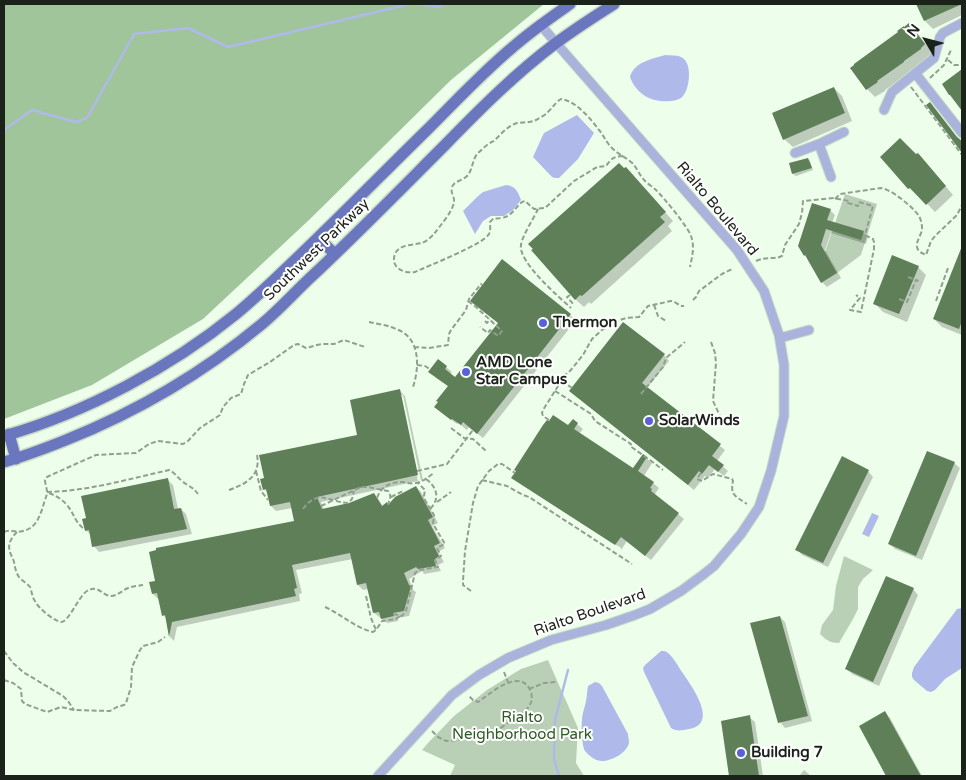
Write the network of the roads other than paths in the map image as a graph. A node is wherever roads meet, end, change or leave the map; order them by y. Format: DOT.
graph roads {
  1 [pos="570,4"];
  2 [pos="614,4"];
  3 [pos="540,24"];
  4 [pos="961,26"];
  5 [pos="556,43"];
  6 [pos="915,73"];
  7 [pos="884,110"];
  8 [pos="844,132"];
  9 [pos="962,133"];
  10 [pos="818,144"];
  11 [pos="795,153"];
  12 [pos="831,177"];
  13 [pos="318,238"];
  14 [pos="335,254"];
  15 [pos="809,330"];
  16 [pos="780,338"];
  17 [pos="7,435"];
  18 [pos="16,459"];
  19 [pos="4,462"];
  20 [pos="378,776"];
  1 -- 3 [label="main road, Southwest Parkway"];
  2 -- 5 [label="main road, Southwest Parkway"];
  3 -- 5 [label="street, Rialto Boulevard"];
  3 -- 13 [label="main road, Southwest Parkway"];
  4 -- 6 [label="street"];
  5 -- 14 [label="main road, Southwest Parkway"];
  5 -- 16 [label="street, Rialto Boulevard"];
  6 -- 7 [label="street"];
  6 -- 9 [label="street"];
  8 -- 10 [label="street"];
  10 -- 11 [label="street"];
  10 -- 12 [label="street"];
  13 -- 14 [label="main road"];
  13 -- 17 [label="main road, Southwest Parkway"];
  14 -- 18 [label="main road, Southwest Parkway"];
  15 -- 16 [label="street"];
  16 -- 20 [label="street, Rialto Boulevard"];
  17 -- 18 [label="main road"];
  18 -- 19 [label="main road, Southwest Parkway"];
}
